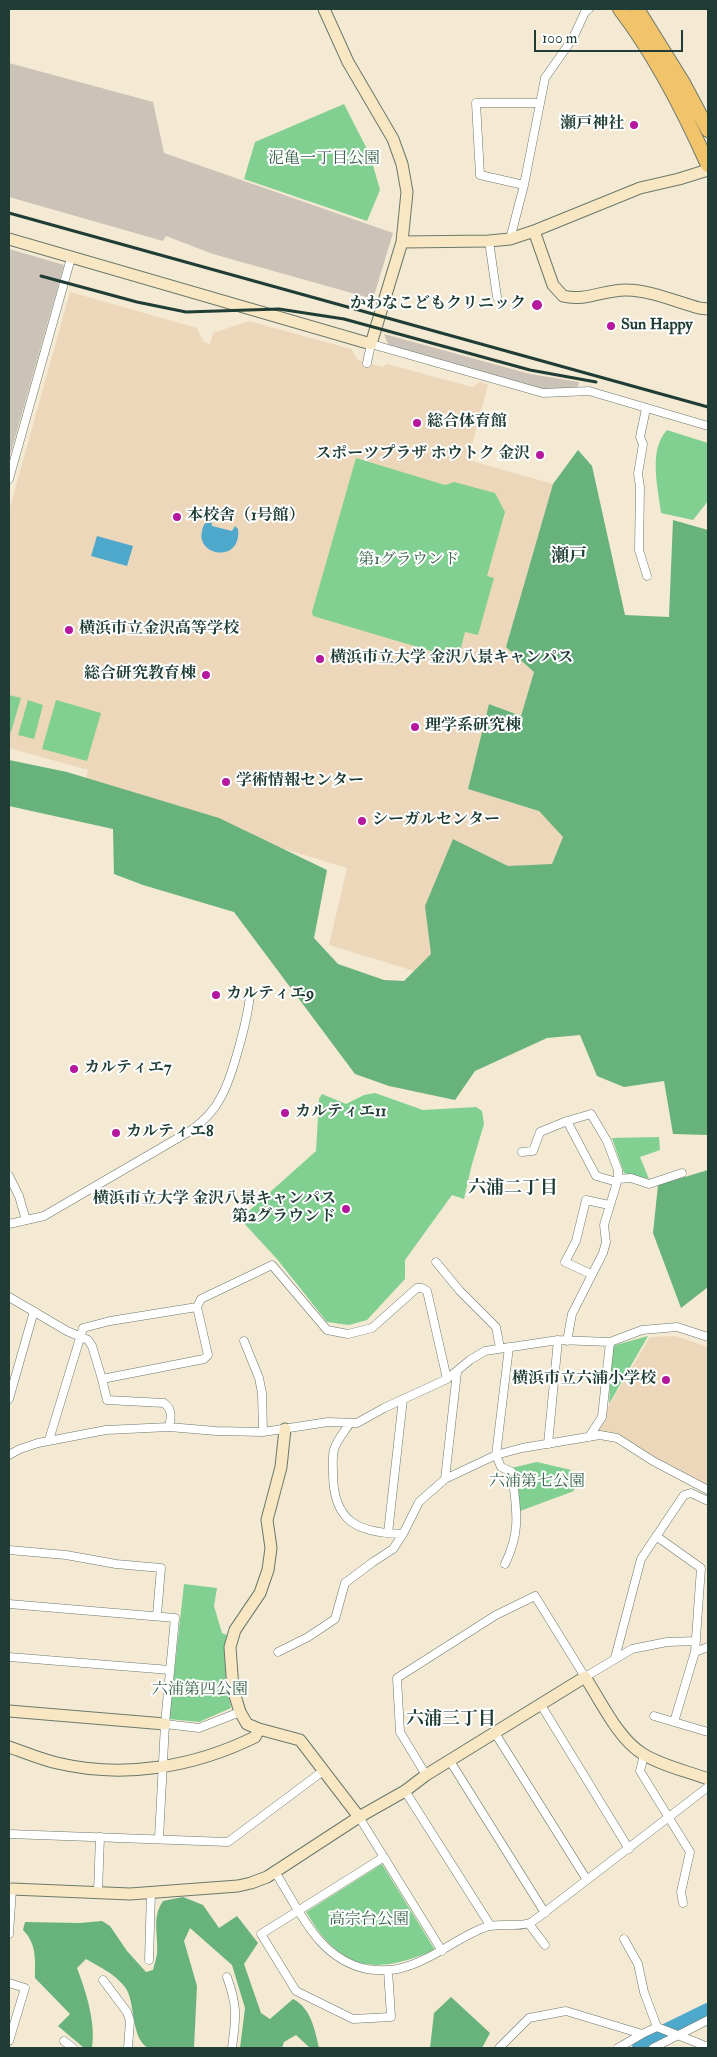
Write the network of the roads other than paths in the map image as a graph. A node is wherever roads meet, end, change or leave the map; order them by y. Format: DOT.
graph roads {
  1 [pos="324,9"];
  2 [pos="590,9"];
  3 [pos="629,11"];
  4 [pos="539,103"];
  5 [pos="708,130"];
  6 [pos="708,165"];
  7 [pos="708,170"];
  8 [pos="524,185"];
  9 [pos="534,231"];
  10 [pos="9,239"];
  11 [pos="510,239"];
  12 [pos="402,242"];
  13 [pos="490,242"];
  14 [pos="71,258"];
  15 [pos="497,297"];
  16 [pos="708,309"];
  17 [pos="371,344"];
  18 [pos="367,363"];
  19 [pos="646,409"];
  20 [pos="708,426"];
  21 [pos="9,479"];
  22 [pos="647,576"];
  23 [pos="250,991"];
  24 [pos="567,1121"];
  25 [pos="522,1152"];
  26 [pos="682,1173"];
  27 [pos="9,1176"];
  28 [pos="617,1180"];
  29 [pos="609,1205"];
  30 [pos="26,1220"];
  31 [pos="9,1224"];
  32 [pos="436,1262"];
  33 [pos="591,1274"];
  34 [pos="9,1297"];
  35 [pos="197,1307"];
  36 [pos="34,1311"];
  37 [pos="82,1337"];
  38 [pos="708,1337"];
  39 [pos="558,1340"];
  40 [pos="244,1341"];
  41 [pos="567,1341"];
  42 [pos="610,1342"];
  43 [pos="509,1346"];
  44 [pos="500,1348"];
  45 [pos="457,1372"];
  46 [pos="447,1378"];
  47 [pos="102,1379"];
  48 [pos="9,1399"];
  49 [pos="403,1399"];
  50 [pos="350,1423"];
  51 [pos="169,1427"];
  52 [pos="285,1429"];
  53 [pos="263,1432"];
  54 [pos="589,1438"];
  55 [pos="49,1440"];
  56 [pos="548,1444"];
  57 [pos="9,1455"];
  58 [pos="496,1455"];
  59 [pos="445,1478"];
  60 [pos="708,1490"];
  61 [pos="708,1501"];
  62 [pos="388,1534"];
  63 [pos="403,1534"];
  64 [pos="656,1536"];
  65 [pos="9,1550"];
  66 [pos="506,1564"];
  67 [pos="708,1590"];
  68 [pos="699,1592"];
  69 [pos="9,1604"];
  70 [pos="157,1615"];
  71 [pos="696,1641"];
  72 [pos="708,1648"];
  73 [pos="278,1652"];
  74 [pos="695,1652"];
  75 [pos="9,1657"];
  76 [pos="615,1658"];
  77 [pos="170,1670"];
  78 [pos="586,1677"];
  79 [pos="541,1704"];
  80 [pos="9,1711"];
  81 [pos="240,1712"];
  82 [pos="654,1716"];
  83 [pos="674,1722"];
  84 [pos="165,1724"];
  85 [pos="258,1729"];
  86 [pos="495,1732"];
  87 [pos="708,1732"];
  88 [pos="9,1747"];
  89 [pos="644,1755"];
  90 [pos="450,1761"];
  91 [pos="162,1768"];
  92 [pos="323,1771"];
  93 [pos="426,1775"];
  94 [pos="708,1779"];
  95 [pos="708,1787"];
  96 [pos="405,1791"];
  97 [pos="359,1817"];
  98 [pos="669,1818"];
  99 [pos="9,1834"];
  100 [pos="100,1837"];
  101 [pos="159,1838"];
  102 [pos="629,1849"];
  103 [pos="384,1857"];
  104 [pos="275,1872"];
  105 [pos="588,1880"];
  106 [pos="10,1889"];
  107 [pos="98,1892"];
  108 [pos="151,1892"];
  109 [pos="683,1903"];
  110 [pos="299,1911"];
  111 [pos="545,1913"];
  112 [pos="529,1924"];
  113 [pos="490,1926"];
  114 [pos="9,1934"];
  115 [pos="624,1938"];
  116 [pos="545,1945"];
  117 [pos="442,1950"];
  118 [pos="149,1960"];
  119 [pos="388,1970"];
  120 [pos="227,1977"];
  121 [pos="103,1980"];
  122 [pos="9,1983"];
  123 [pos="708,2020"];
  124 [pos="659,2028"];
  125 [pos="642,2034"];
  126 [pos="677,2034"];
  127 [pos="9,2041"];
  128 [pos="64,2041"];
  129 [pos="708,2047"];
  130 [pos="73,2048"];
  131 [pos="128,2048"];
  132 [pos="232,2048"];
  133 [pos="499,2048"];
  134 [pos="618,2048"];
  135 [pos="653,2048"];
  1 -- 12 [label="street"];
  2 -- 4 [label="street"];
  3 -- 5 [label="highway"];
  3 -- 6 [label="highway"];
  4 -- 8 [label="street"];
  4 -- 8 [label="street"];
  7 -- 9 [label="street"];
  8 -- 11 [label="street"];
  9 -- 11 [label="street"];
  9 -- 16 [label="street"];
  10 -- 14 [label="street"];
  11 -- 13 [label="street"];
  12 -- 13 [label="street"];
  12 -- 17 [label="street"];
  13 -- 15 [label="street"];
  14 -- 17 [label="street"];
  14 -- 21 [label="street"];
  17 -- 18 [label="street"];
  17 -- 19 [label="street"];
  19 -- 20 [label="street"];
  19 -- 22 [label="street"];
  23 -- 30 [label="street"];
  24 -- 25 [label="street"];
  24 -- 28 [label="street"];
  24 -- 28 [label="street"];
  26 -- 28 [label="street"];
  27 -- 30 [label="street"];
  28 -- 29 [label="street"];
  29 -- 33 [label="street"];
  29 -- 33 [label="street"];
  30 -- 31 [label="street"];
  32 -- 44 [label="street"];
  33 -- 41 [label="street"];
  34 -- 36 [label="street"];
  35 -- 37 [label="street"];
  35 -- 46 [label="street"];
  35 -- 47 [label="street"];
  36 -- 37 [label="street"];
  36 -- 48 [label="street"];
  37 -- 47 [label="street"];
  37 -- 55 [label="street"];
  38 -- 42 [label="street"];
  39 -- 41 [label="street"];
  39 -- 43 [label="street"];
  39 -- 56 [label="street"];
  40 -- 53 [label="street"];
  41 -- 42 [label="street"];
  42 -- 54 [label="street"];
  43 -- 44 [label="street"];
  43 -- 58 [label="street"];
  44 -- 45 [label="street"];
  45 -- 46 [label="street"];
  45 -- 59 [label="street"];
  46 -- 49 [label="street"];
  47 -- 51 [label="street"];
  49 -- 50 [label="street"];
  49 -- 62 [label="street"];
  50 -- 52 [label="street"];
  50 -- 62 [label="street"];
  51 -- 53 [label="street"];
  51 -- 55 [label="street"];
  52 -- 53 [label="street"];
  52 -- 81 [label="street"];
  54 -- 56 [label="street"];
  54 -- 60 [label="street"];
  55 -- 57 [label="street"];
  56 -- 58 [label="street"];
  58 -- 59 [label="street"];
  58 -- 66 [label="street"];
  59 -- 63 [label="street"];
  61 -- 64 [label="street"];
  62 -- 63 [label="street"];
  63 -- 73 [label="street"];
  64 -- 68 [label="street"];
  64 -- 76 [label="street"];
  65 -- 70 [label="street"];
  67 -- 68 [label="street"];
  68 -- 71 [label="street"];
  69 -- 70 [label="street"];
  70 -- 77 [label="street"];
  71 -- 74 [label="street"];
  71 -- 76 [label="street"];
  72 -- 74 [label="street"];
  74 -- 83 [label="street"];
  75 -- 77 [label="street"];
  76 -- 78 [label="street"];
  77 -- 84 [label="street"];
  78 -- 79 [label="street"];
  78 -- 89 [label="street"];
  78 -- 93 [label="street"];
  79 -- 86 [label="street"];
  79 -- 102 [label="street"];
  80 -- 84 [label="street"];
  81 -- 84 [label="street"];
  81 -- 85 [label="street"];
  82 -- 83 [label="street"];
  83 -- 87 [label="street"];
  84 -- 91 [label="street"];
  85 -- 91 [label="street"];
  85 -- 92 [label="street"];
  86 -- 90 [label="street"];
  86 -- 105 [label="street"];
  88 -- 91 [label="street"];
  89 -- 94 [label="street"];
  89 -- 98 [label="street"];
  90 -- 93 [label="street"];
  90 -- 111 [label="street"];
  91 -- 101 [label="street"];
  92 -- 97 [label="street"];
  92 -- 101 [label="street"];
  93 -- 96 [label="street"];
  95 -- 98 [label="street"];
  96 -- 97 [label="street"];
  96 -- 113 [label="street"];
  97 -- 103 [label="street"];
  97 -- 104 [label="street"];
  98 -- 102 [label="street"];
  98 -- 109 [label="street"];
  99 -- 100 [label="street"];
  100 -- 101 [label="street"];
  100 -- 107 [label="street"];
  102 -- 105 [label="street"];
  103 -- 110 [label="street"];
  103 -- 117 [label="street"];
  104 -- 108 [label="street"];
  104 -- 110 [label="street"];
  105 -- 111 [label="street"];
  106 -- 107 [label="street"];
  106 -- 114 [label="street"];
  107 -- 108 [label="street"];
  108 -- 118 [label="street"];
  110 -- 119 [label="street"];
  110 -- 119 [label="street"];
  111 -- 112 [label="street"];
  112 -- 113 [label="street"];
  112 -- 116 [label="street"];
  113 -- 117 [label="street"];
  115 -- 124 [label="street"];
  117 -- 119 [label="street"];
  120 -- 132 [label="street"];
  121 -- 131 [label="street"];
  122 -- 127 [label="street"];
  123 -- 126 [label="street"];
  124 -- 125 [label="street"];
  124 -- 126 [label="street"];
  125 -- 133 [label="street"];
  125 -- 134 [label="street"];
  126 -- 129 [label="street"];
  126 -- 135 [label="street"];
  128 -- 130 [label="street"];
}
